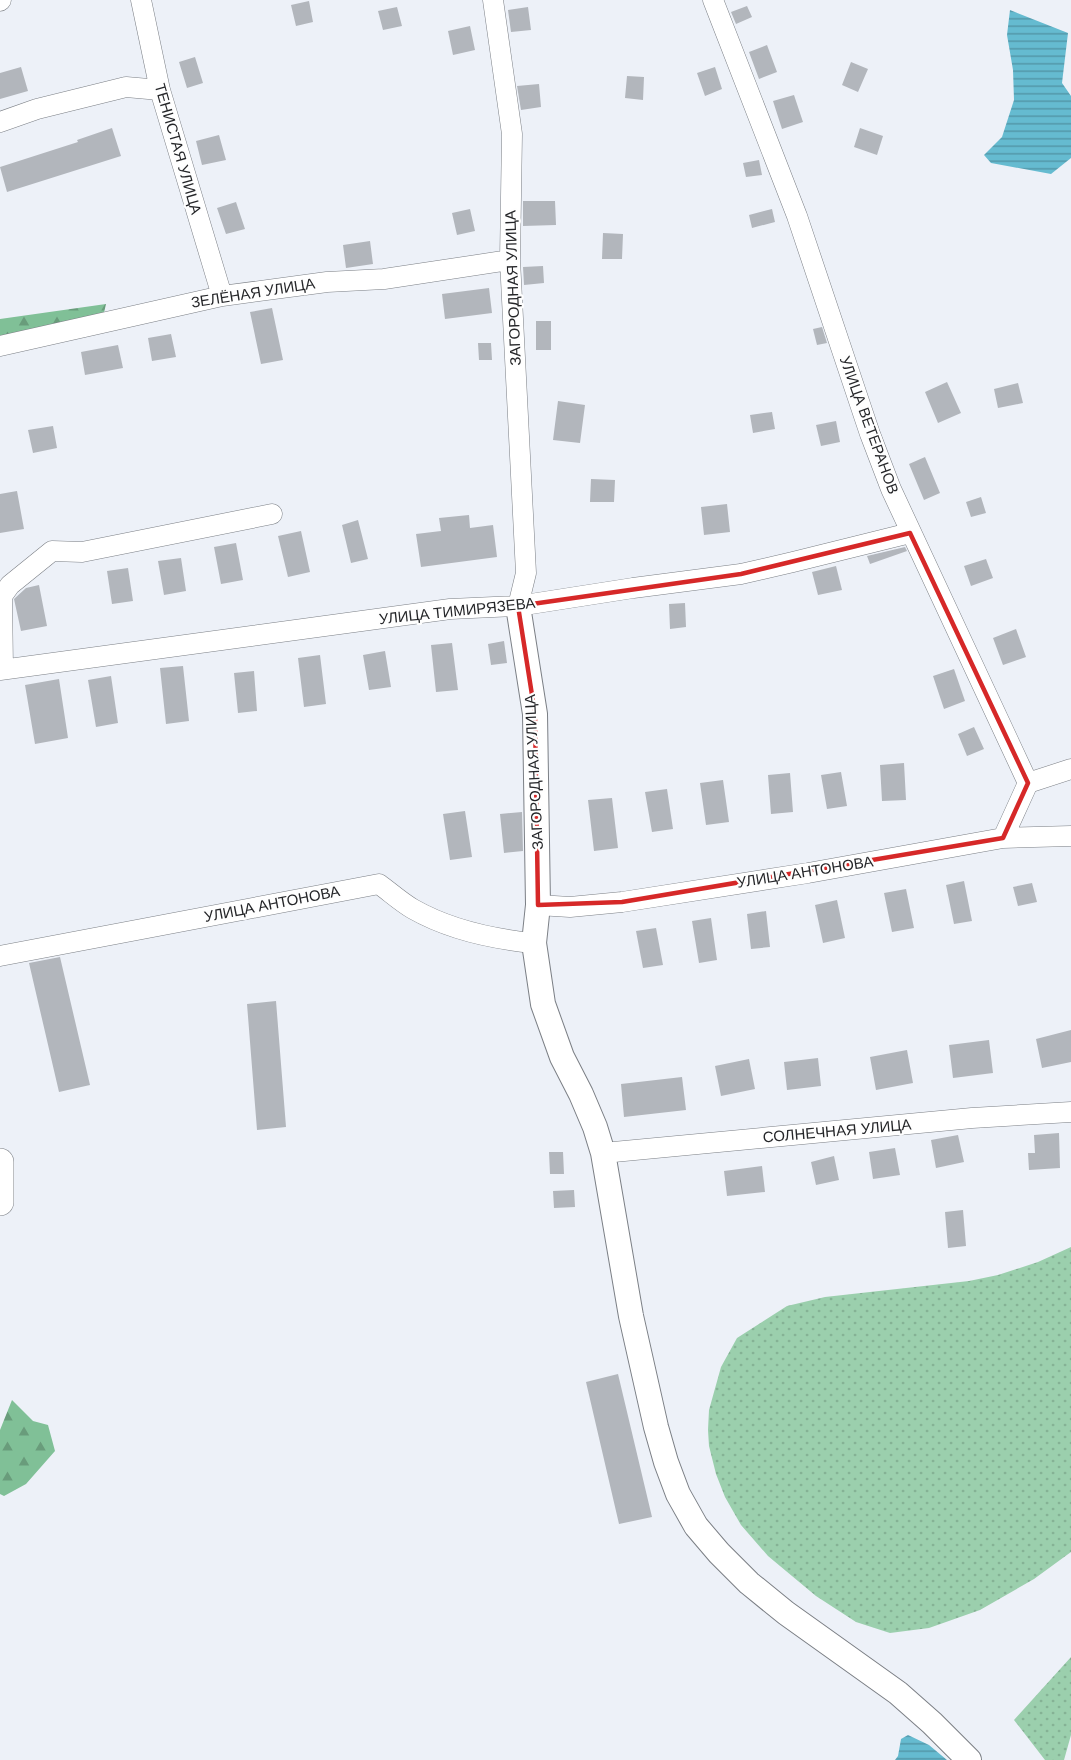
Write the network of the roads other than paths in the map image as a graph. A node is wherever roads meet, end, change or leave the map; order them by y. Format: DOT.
graph roads {
  1 [pos="141,0"];
  2 [pos="492,0"];
  3 [pos="713,0"];
  4 [pos="160,90"];
  5 [pos="0,122"];
  6 [pos="510,260"];
  7 [pos="222,296"];
  8 [pos="0,346"];
  9 [pos="272,514"];
  10 [pos="910,533"];
  11 [pos="518,606"];
  12 [pos="2,669"];
  13 [pos="1071,769"];
  14 [pos="1028,783"];
  15 [pos="1071,836"];
  16 [pos="1003,838"];
  17 [pos="538,905"];
  18 [pos="534,943"];
  19 [pos="0,956"];
  20 [pos="1071,1113"];
  21 [pos="603,1153"];
  22 [pos="0,1162"];
  23 [pos="0,1202"];
  24 [pos="969,1760"];
  1 -- 4 [label="street, ТЕНИСТАЯ УЛИЦА"];
  2 -- 6 [label="street, ЗАГОРОДНАЯ УЛИЦА"];
  3 -- 10 [label="street, УЛИЦА ВЕТЕРАНОВ"];
  4 -- 5 [label="street"];
  4 -- 7 [label="street, ТЕНИСТАЯ УЛИЦА"];
  6 -- 7 [label="street, ЗЕЛЁНАЯ УЛИЦА"];
  6 -- 11 [label="street, ЗАГОРОДНАЯ УЛИЦА"];
  7 -- 8 [label="street, ЗЕЛЁНАЯ УЛИЦА"];
  9 -- 12 [label="street"];
  10 -- 11 [label="street, УЛИЦА ТИМИРЯЗЕВА"];
  10 -- 14 [label="street, УЛИЦА ВЕТЕРАНОВ"];
  11 -- 12 [label="street, УЛИЦА ТИМИРЯЗЕВА"];
  11 -- 17 [label="street, ЗАГОРОДНАЯ УЛИЦА"];
  13 -- 14 [label="street"];
  14 -- 16 [label="street"];
  15 -- 16 [label="street, УЛИЦА АНТОНОВА"];
  16 -- 17 [label="street, УЛИЦА АНТОНОВА"];
  17 -- 18 [label="street, ЗАГОРОДНАЯ УЛИЦА"];
  18 -- 19 [label="street, УЛИЦА АНТОНОВА"];
  18 -- 21 [label="street, ЗАГОРОДНАЯ УЛИЦА"];
  20 -- 21 [label="street, СОЛНЕЧНАЯ УЛИЦА"];
  21 -- 24 [label="street, ЗАГОРОДНАЯ УЛИЦА"];
  22 -- 23 [label="main road"];
}
